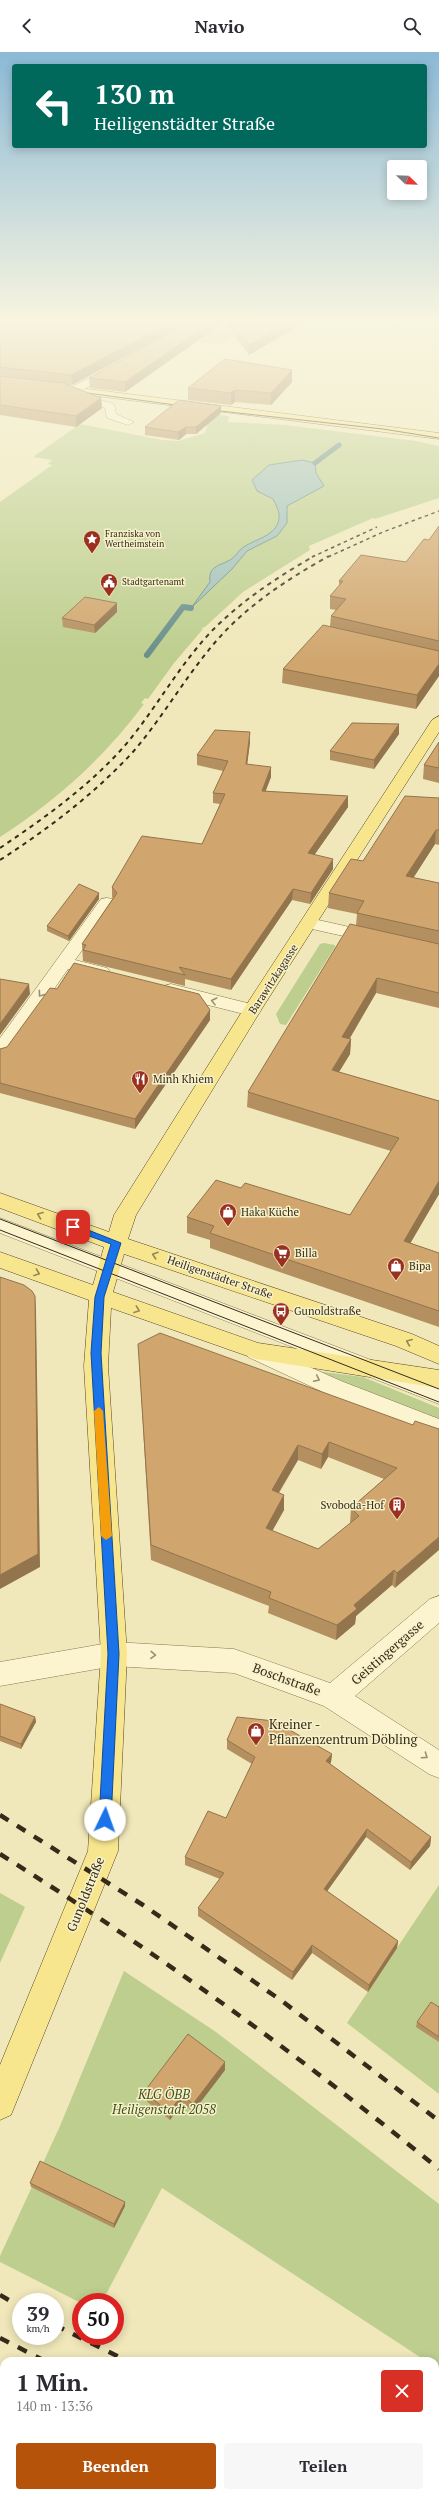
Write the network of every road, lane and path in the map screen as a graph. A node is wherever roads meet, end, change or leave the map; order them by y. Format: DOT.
graph roads {
  1 [pos="416,433"];
  2 [pos="439,436"];
  3 [pos="439,720"];
  4 [pos="107,903"];
  5 [pos="308,923"];
  6 [pos="388,941"];
  7 [pos="64,963"];
  8 [pos="119,977"];
  9 [pos="157,986"];
  10 [pos="252,1010"];
  11 [pos="0,1052"];
  12 [pos="0,1200"];
  13 [pos="0,1225"];
  14 [pos="116,1243"];
  15 [pos="0,1260"];
  16 [pos="109,1267"];
  17 [pos="100,1297"];
  18 [pos="256,1351"];
  19 [pos="439,1355"];
  20 [pos="373,1369"];
  21 [pos="439,1379"];
  22 [pos="439,1395"];
  23 [pos="439,1429"];
  24 [pos="439,1607"];
  25 [pos="114,1654"];
  26 [pos="0,1674"];
  27 [pos="334,1697"];
  28 [pos="439,1765"];
  29 [pos="0,2104"];
  1 -- 2 [label="main road"];
  3 -- 5 [label="main road, Barawitzkagasse"];
  4 -- 7 [label="street"];
  5 -- 6 [label="street"];
  5 -- 10 [label="main road, Barawitzkagasse"];
  7 -- 8 [label="street"];
  7 -- 11 [label="street, one-way"];
  10 -- 9 [label="street, one-way"];
  10 -- 14 [label="main road, Barawitzkagasse"];
  14 -- 12 [label="main road, Heiligenstädter Straße, one-way"];
  13 -- 16 [label="street"];
  14 -- 16 [label="main road, Gunoldstraße"];
  19 -- 14 [label="main road, Heiligenstädter Straße, one-way"];
  15 -- 17 [label="main road, one-way"];
  16 -- 17 [label="main road, Gunoldstraße"];
  16 -- 20 [label="street"];
  17 -- 18 [label="main road, one-way"];
  17 -- 25 [label="main road, Gunoldstraße"];
  18 -- 20 [label="main road"];
  18 -- 23 [label="street, one-way"];
  20 -- 21 [label="main road"];
  20 -- 22 [label="street"];
  24 -- 27 [label="street, Geistingergasse"];
  25 -- 26 [label="street, Boschstraße"];
  25 -- 27 [label="street, Boschstraße, one-way"];
  25 -- 29 [label="main road, Gunoldstraße"];
  27 -- 28 [label="street, Boschstraße, one-way"];
}
